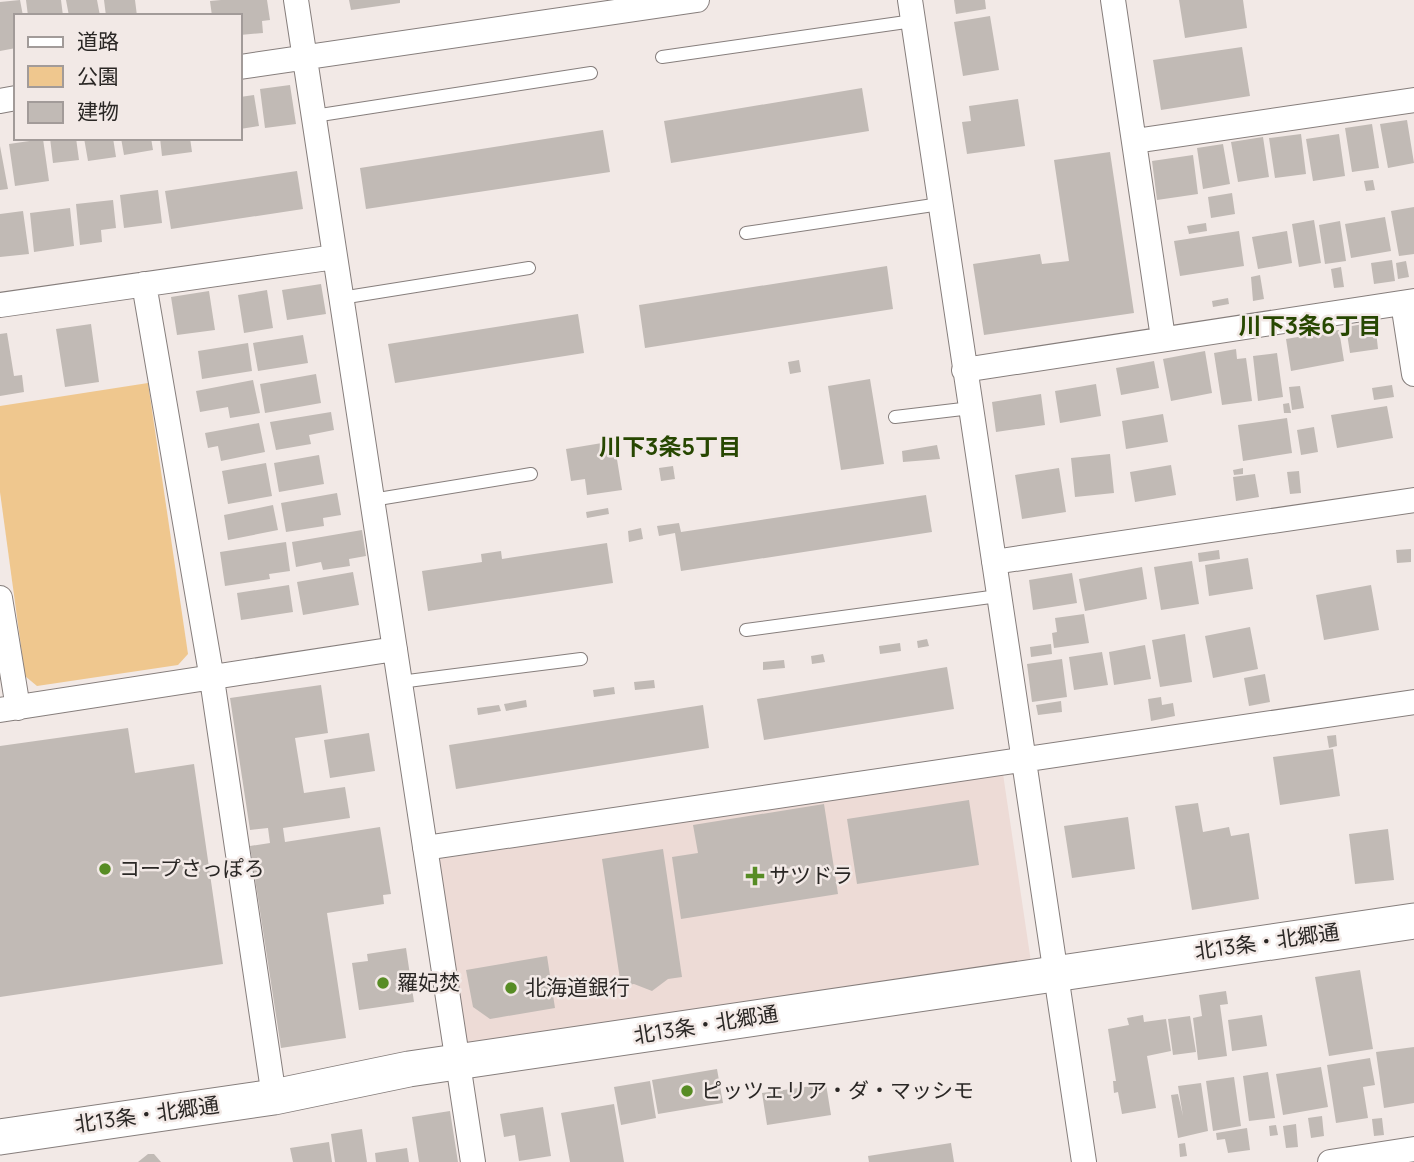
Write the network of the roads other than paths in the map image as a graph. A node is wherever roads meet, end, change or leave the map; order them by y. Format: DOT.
graph roads {
  1 [pos="296,0"];
  2 [pos="697,0"];
  3 [pos="1113,0"];
  4 [pos="911,11"];
  5 [pos="662,57"];
  6 [pos="305,58"];
  7 [pos="242,67"];
  8 [pos="591,73"];
  9 [pos="1414,100"];
  10 [pos="314,116"];
  11 [pos="1135,141"];
  12 [pos="940,205"];
  13 [pos="746,233"];
  14 [pos="335,257"];
  15 [pos="529,268"];
  16 [pos="144,284"];
  17 [pos="341,298"];
  18 [pos="1408,302"];
  19 [pos="0,305"];
  20 [pos="1163,338"];
  21 [pos="964,370"];
  22 [pos="1414,374"];
  23 [pos="971,408"];
  24 [pos="895,417"];
  25 [pos="531,474"];
  26 [pos="372,500"];
  27 [pos="1414,500"];
  28 [pos="994,562"];
  29 [pos="998,596"];
  30 [pos="0,598"];
  31 [pos="746,631"];
  32 [pos="395,649"];
  33 [pos="580,659"];
  34 [pos="212,679"];
  35 [pos="400,682"];
  36 [pos="1414,702"];
  37 [pos="9,709"];
  38 [pos="1023,761"];
  39 [pos="425,848"];
  40 [pos="1414,921"];
  41 [pos="1056,972"];
  42 [pos="458,1062"];
  43 [pos="274,1097"];
  44 [pos="0,1137"];
  45 [pos="1414,1149"];
  46 [pos="473,1162"];
  47 [pos="1084,1162"];
  48 [pos="1330,1162"];
  1 -- 6 [label="street"];
  2 -- 6 [label="street"];
  3 -- 11 [label="street"];
  4 -- 5 [label="lane"];
  4 -- 12 [label="street"];
  6 -- 7 [label="street"];
  6 -- 10 [label="street"];
  8 -- 10 [label="lane"];
  9 -- 11 [label="street"];
  10 -- 14 [label="street"];
  11 -- 20 [label="street"];
  12 -- 13 [label="lane"];
  12 -- 21 [label="street"];
  14 -- 16 [label="street"];
  14 -- 17 [label="street"];
  15 -- 17 [label="lane"];
  16 -- 19 [label="street"];
  16 -- 34 [label="street"];
  17 -- 26 [label="street"];
  18 -- 20 [label="street"];
  18 -- 22 [label="street"];
  20 -- 21 [label="street"];
  21 -- 23 [label="street"];
  23 -- 24 [label="lane"];
  23 -- 28 [label="street"];
  25 -- 26 [label="lane"];
  26 -- 32 [label="street"];
  27 -- 28 [label="street"];
  28 -- 29 [label="street"];
  29 -- 31 [label="lane"];
  29 -- 38 [label="street"];
  30 -- 37 [label="street"];
  32 -- 34 [label="street"];
  32 -- 35 [label="street"];
  33 -- 35 [label="lane"];
  34 -- 37 [label="street"];
  34 -- 43 [label="street"];
  35 -- 39 [label="street"];
  36 -- 38 [label="street"];
  38 -- 39 [label="street"];
  38 -- 41 [label="street"];
  39 -- 42 [label="street"];
  40 -- 41 [label="main road, 北13条・北郷通"];
  41 -- 42 [label="main road, 北13条・北郷通"];
  41 -- 47 [label="street"];
  42 -- 43 [label="main road, 北13条・北郷通"];
  42 -- 46 [label="street"];
  43 -- 44 [label="main road, 北13条・北郷通"];
  45 -- 48 [label="street"];
}
